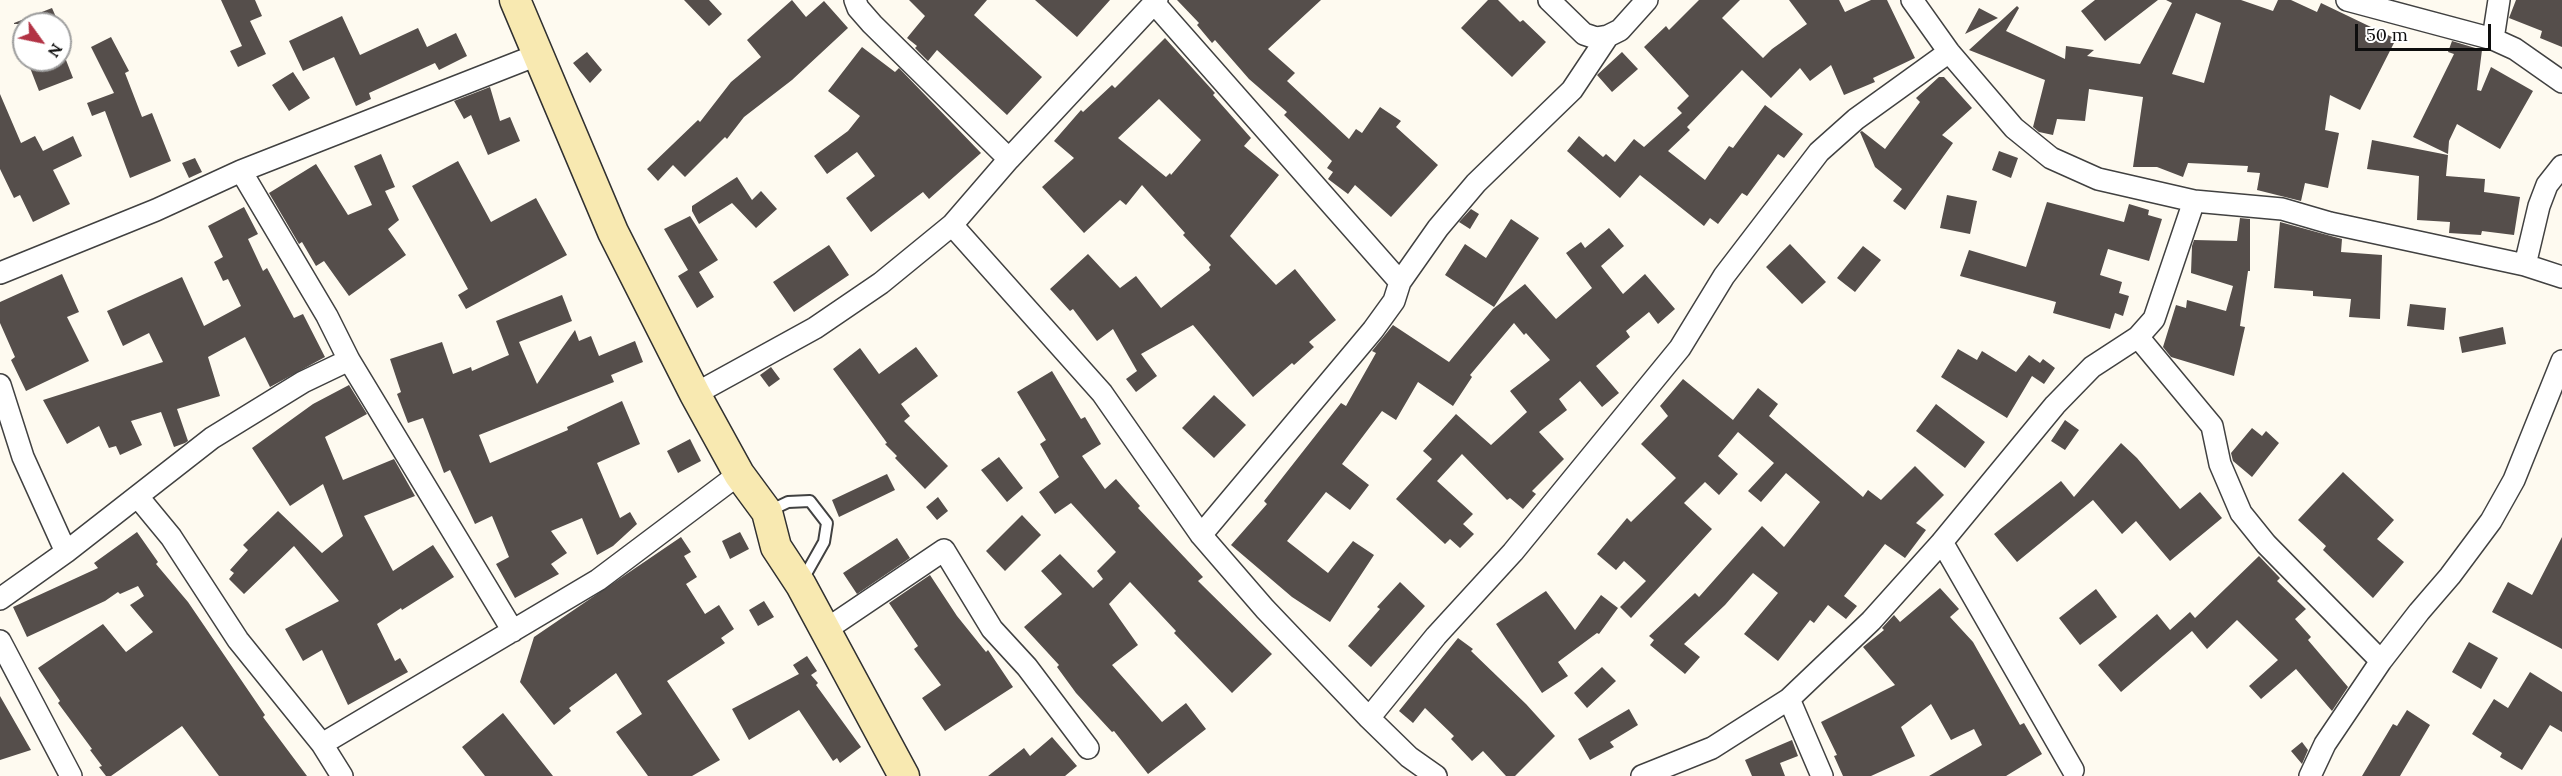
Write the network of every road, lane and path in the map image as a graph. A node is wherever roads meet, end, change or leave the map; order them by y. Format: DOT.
graph roads {
  1 [pos="515,0"];
  2 [pos="855,0"];
  3 [pos="1549,0"];
  4 [pos="1647,0"];
  5 [pos="1912,0"];
  6 [pos="2347,0"];
  7 [pos="2499,0"];
  8 [pos="1155,2"];
  9 [pos="1608,36"];
  10 [pos="2493,39"];
  11 [pos="1949,52"];
  12 [pos="537,55"];
  13 [pos="2562,82"];
  14 [pos="1009,159"];
  15 [pos="2562,165"];
  16 [pos="241,171"];
  17 [pos="2194,201"];
  18 [pos="952,225"];
  19 [pos="2524,264"];
  20 [pos="0,273"];
  21 [pos="2562,277"];
  22 [pos="1401,282"];
  23 [pos="2138,338"];
  24 [pos="349,360"];
  25 [pos="2562,361"];
  26 [pos="0,386"];
  27 [pos="694,394"];
  28 [pos="739,474"];
  29 [pos="138,497"];
  30 [pos="767,512"];
  31 [pos="1201,535"];
  32 [pos="1942,542"];
  33 [pos="66,552"];
  34 [pos="801,585"];
  35 [pos="0,599"];
  36 [pos="513,631"];
  37 [pos="824,631"];
  38 [pos="0,641"];
  39 [pos="2381,661"];
  40 [pos="1789,699"];
  41 [pos="1370,718"];
  42 [pos="322,744"];
  43 [pos="1088,748"];
  44 [pos="2073,770"];
  45 [pos="71,776"];
  46 [pos="342,776"];
  47 [pos="904,776"];
  48 [pos="1436,776"];
  49 [pos="1642,776"];
  50 [pos="1822,776"];
  51 [pos="2310,776"];
  1 -- 12 [label="main road"];
  2 -- 14 [label="street"];
  3 -- 9 [label="street"];
  4 -- 9 [label="street"];
  5 -- 11 [label="street"];
  6 -- 10 [label="street"];
  7 -- 10 [label="street"];
  8 -- 14 [label="street"];
  8 -- 22 [label="street"];
  9 -- 22 [label="street"];
  10 -- 13 [label="street"];
  11 -- 17 [label="street"];
  11 -- 41 [label="street"];
  12 -- 16 [label="street"];
  12 -- 27 [label="main road"];
  14 -- 18 [label="street"];
  15 -- 19 [label="street"];
  16 -- 20 [label="street"];
  16 -- 24 [label="street"];
  17 -- 19 [label="street"];
  17 -- 23 [label="street"];
  18 -- 27 [label="street"];
  18 -- 31 [label="street"];
  19 -- 21 [label="street"];
  22 -- 31 [label="street"];
  23 -- 32 [label="street"];
  23 -- 39 [label="street"];
  24 -- 29 [label="street"];
  24 -- 36 [label="street"];
  25 -- 39 [label="street"];
  26 -- 33 [label="street"];
  27 -- 28 [label="main road"];
  28 -- 30 [label="main road"];
  28 -- 36 [label="street"];
  29 -- 33 [label="street"];
  29 -- 42 [label="street"];
  30 -- 34 [label="main road"];
  30 -- 34 [label="lane"];
  31 -- 41 [label="street"];
  32 -- 40 [label="street"];
  32 -- 44 [label="street"];
  33 -- 35 [label="street"];
  34 -- 37 [label="main road"];
  36 -- 42 [label="street"];
  37 -- 43 [label="street"];
  37 -- 47 [label="main road"];
  38 -- 45 [label="street"];
  39 -- 51 [label="street"];
  40 -- 49 [label="street"];
  40 -- 50 [label="street"];
  41 -- 48 [label="street"];
  42 -- 46 [label="street"];
}
